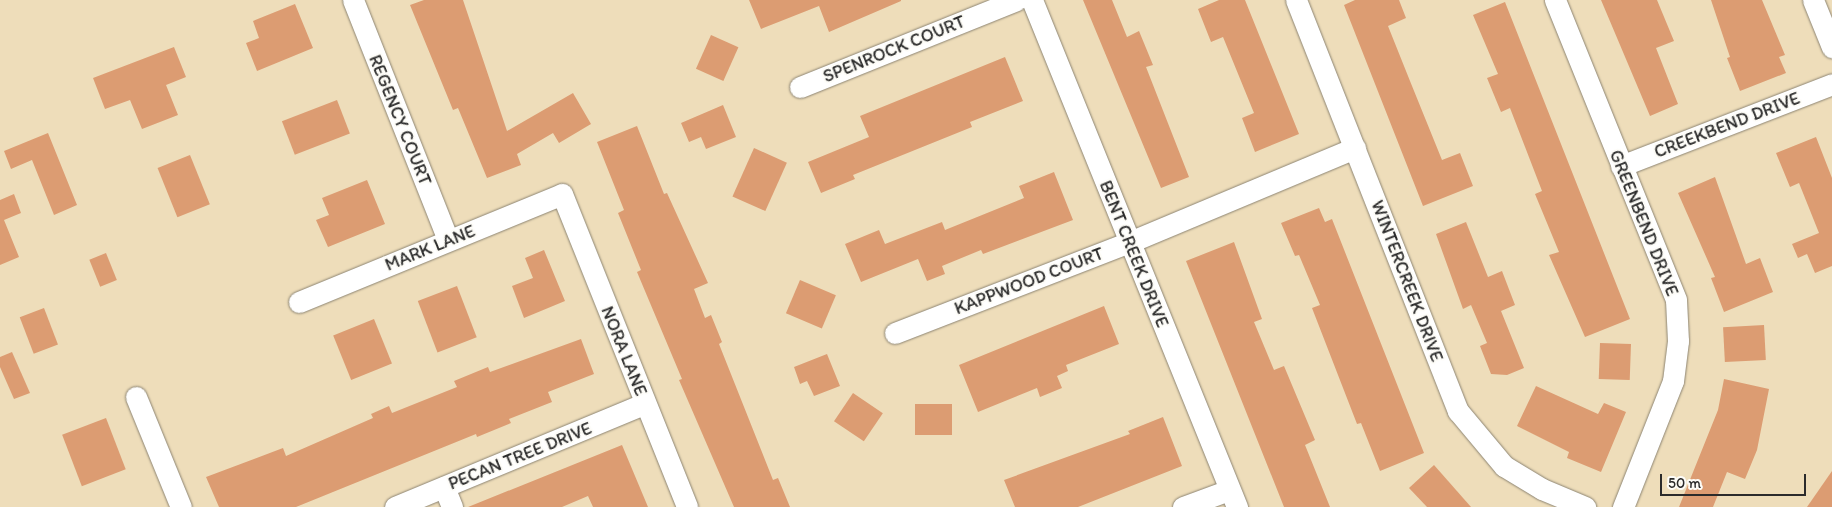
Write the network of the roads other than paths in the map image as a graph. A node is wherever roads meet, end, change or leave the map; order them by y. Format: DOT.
graph roads {
  1 [pos="353,0"];
  2 [pos="1016,0"];
  3 [pos="1032,0"];
  4 [pos="1296,0"];
  5 [pos="1555,0"];
  6 [pos="1813,0"];
  7 [pos="1832,47"];
  8 [pos="1832,84"];
  9 [pos="800,87"];
  10 [pos="1355,148"];
  11 [pos="1621,166"];
  12 [pos="562,194"];
  13 [pos="448,240"];
  14 [pos="1130,242"];
  15 [pos="299,302"];
  16 [pos="895,333"];
  17 [pos="136,397"];
  18 [pos="644,404"];
  19 [pos="444,487"];
  20 [pos="1233,499"];
  21 [pos="181,507"];
  22 [pos="395,507"];
  23 [pos="452,507"];
  24 [pos="687,507"];
  25 [pos="1183,507"];
  26 [pos="1585,507"];
  27 [pos="1623,507"];
  1 -- 13 [label="street, REGENCY COURT"];
  2 -- 9 [label="street, SPENROCK COURT"];
  3 -- 14 [label="street, BENT CREEK DRIVE"];
  4 -- 10 [label="street, WINTERCREEK DRIVE"];
  5 -- 11 [label="street, GREENBEND DRIVE"];
  6 -- 7 [label="street"];
  8 -- 11 [label="street, CREEKBEND DRIVE"];
  10 -- 14 [label="street, KAPPWOOD COURT"];
  10 -- 26 [label="street, WINTERCREEK DRIVE"];
  11 -- 27 [label="street, GREENBEND DRIVE"];
  12 -- 13 [label="street, MARK LANE"];
  12 -- 18 [label="street, NORA LANE"];
  13 -- 15 [label="street, MARK LANE"];
  14 -- 16 [label="street, KAPPWOOD COURT"];
  14 -- 20 [label="street, BENT CREEK DRIVE"];
  17 -- 21 [label="street"];
  18 -- 19 [label="street, PECAN TREE DRIVE"];
  18 -- 24 [label="street, NORA LANE"];
  19 -- 22 [label="street, PECAN TREE DRIVE"];
  19 -- 23 [label="street"];
  20 -- 25 [label="street"];
}
